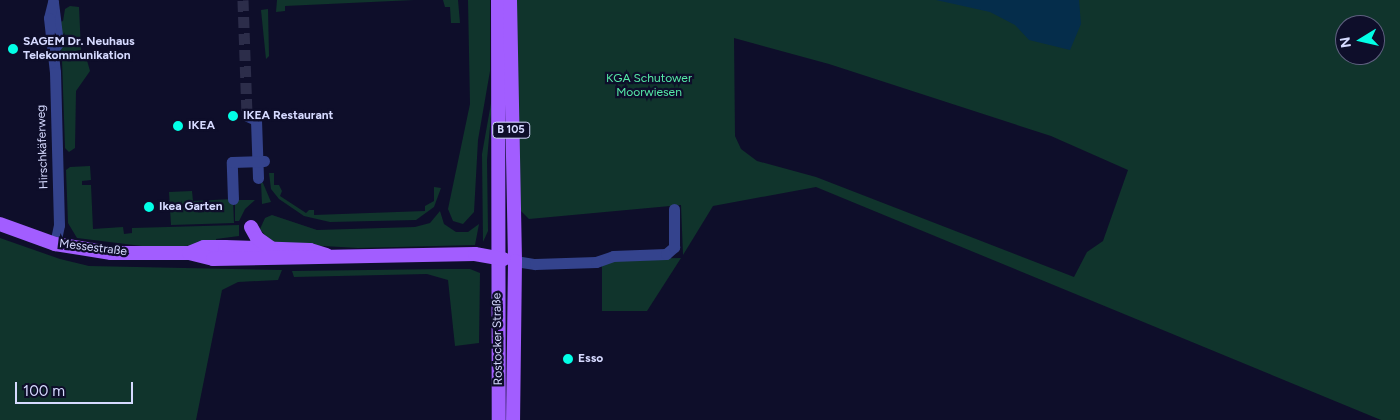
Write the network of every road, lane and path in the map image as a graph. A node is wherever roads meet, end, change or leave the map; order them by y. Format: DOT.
graph roads {
  1 [pos="498,0"];
  2 [pos="510,0"];
  3 [pos="52,1"];
  4 [pos="247,116"];
  5 [pos="261,161"];
  6 [pos="258,178"];
  7 [pos="233,199"];
  8 [pos="674,209"];
  9 [pos="0,224"];
  10 [pos="251,227"];
  11 [pos="56,244"];
  12 [pos="274,250"];
  13 [pos="189,253"];
  14 [pos="326,255"];
  15 [pos="497,258"];
  16 [pos="515,261"];
  17 [pos="499,420"];
  18 [pos="514,420"];
  1 -- 15 [label="main road, B 105"];
  2 -- 16 [label="main road, B 105"];
  3 -- 11 [label="street, Hirschkäferweg"];
  4 -- 5 [label="street"];
  5 -- 6 [label="street"];
  5 -- 7 [label="street"];
  8 -- 16 [label="street"];
  9 -- 11 [label="main road, Messestraße"];
  10 -- 12 [label="main road"];
  11 -- 13 [label="main road, Messestraße"];
  12 -- 13 [label="main road, Messestraße"];
  12 -- 14 [label="main road, Messestraße"];
  13 -- 14 [label="main road, Messestraße"];
  14 -- 15 [label="main road, Messestraße"];
  15 -- 16 [label="main road, Messestraße"];
  15 -- 17 [label="main road, Rostocker Straße / B 105"];
  16 -- 18 [label="main road, Rostocker Straße / B 105"];
}
